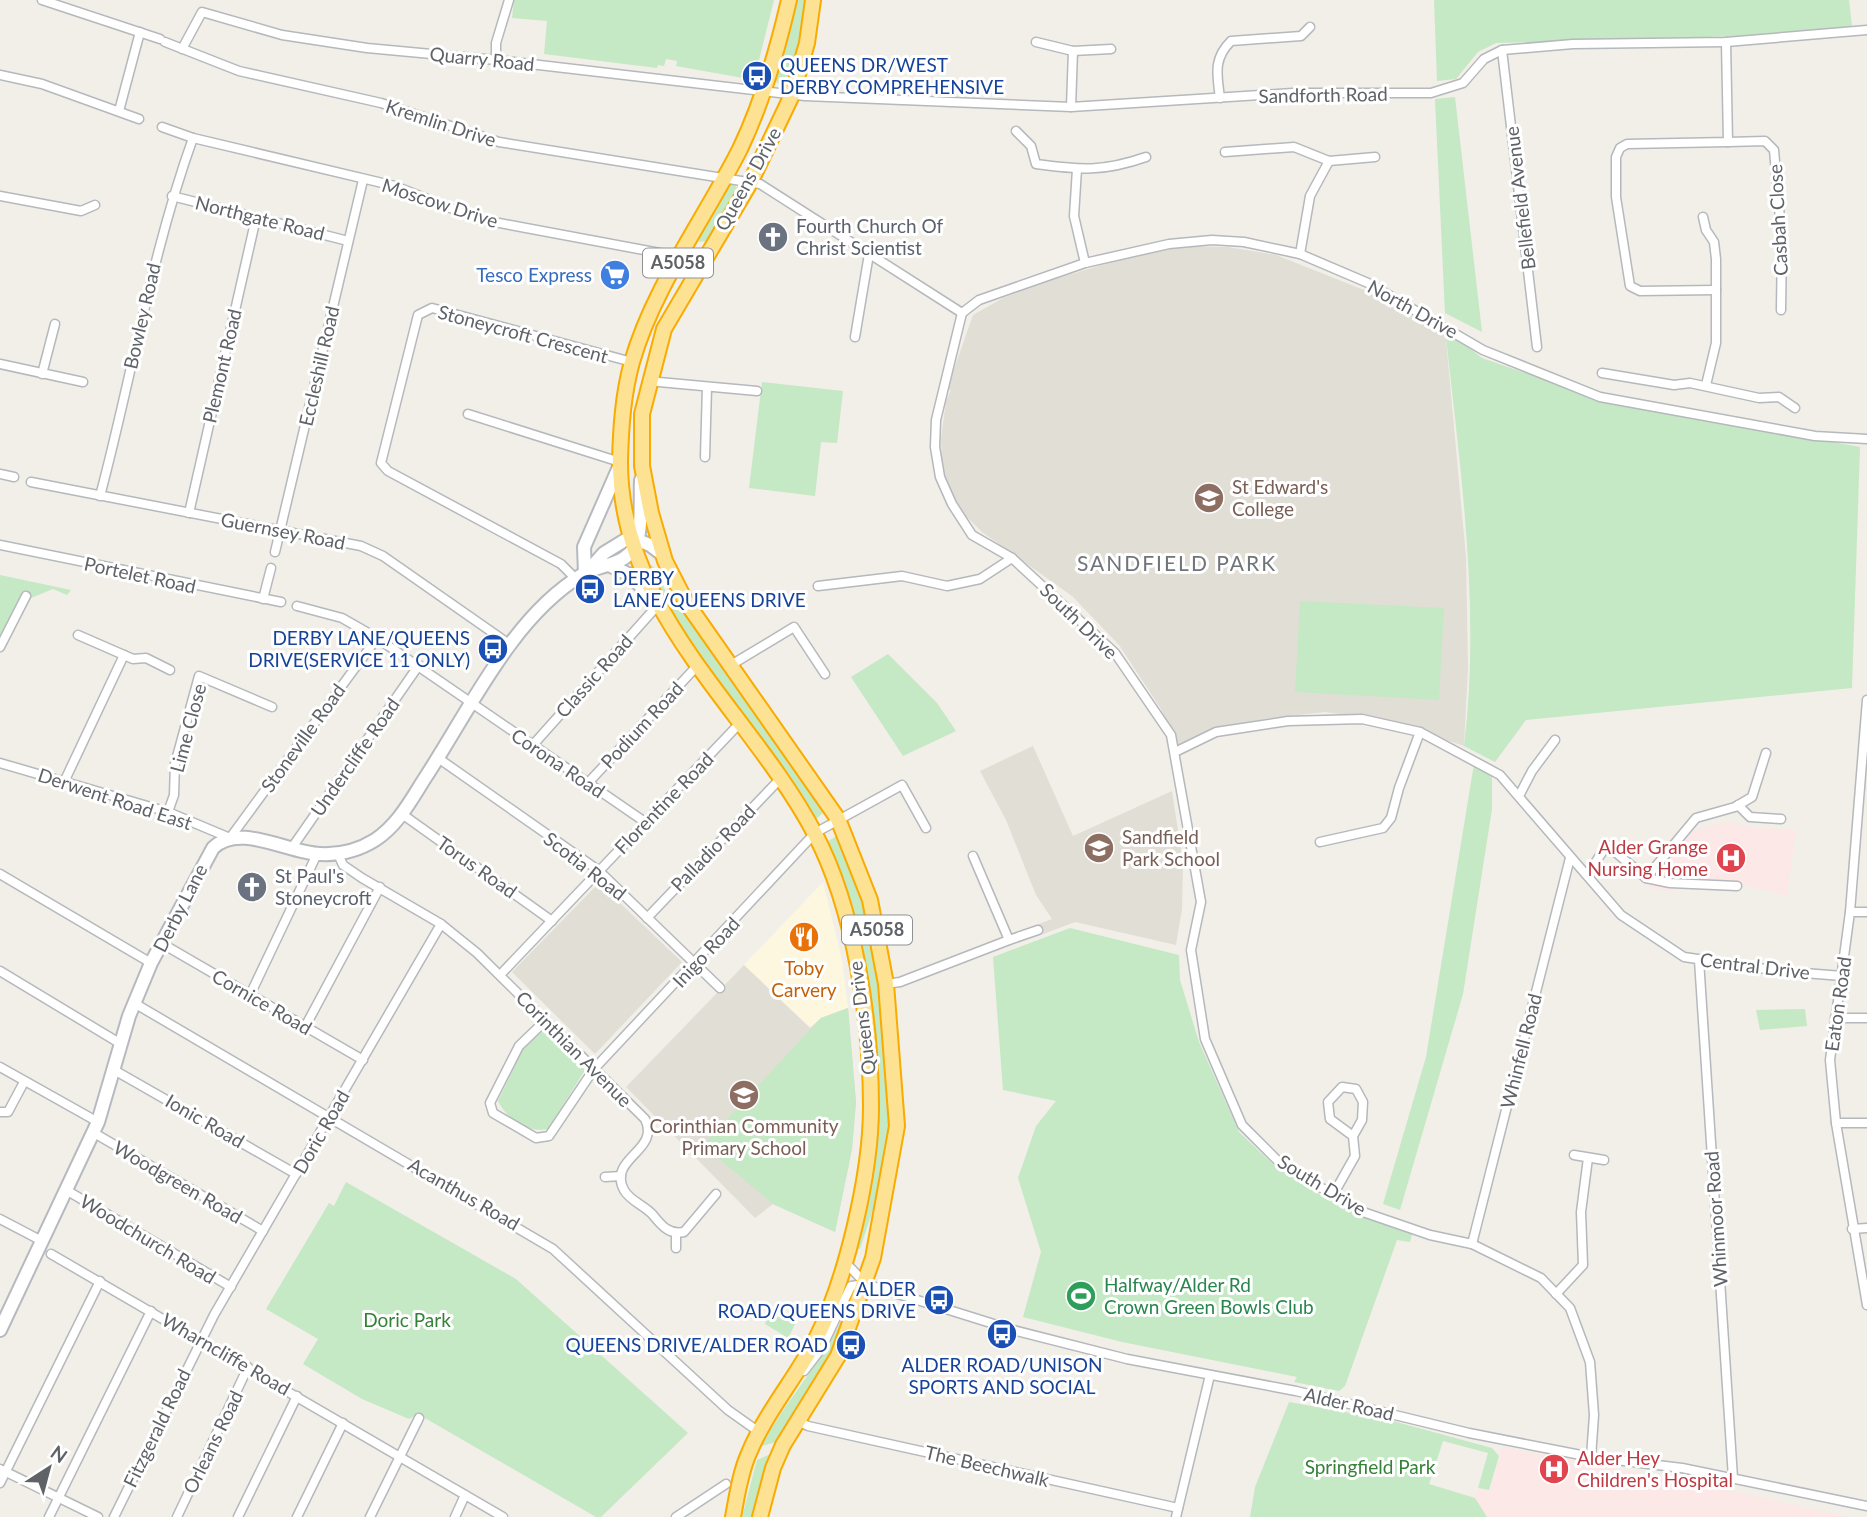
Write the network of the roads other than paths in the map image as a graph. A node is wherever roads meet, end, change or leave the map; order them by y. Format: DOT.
graph roads {
  1 [pos="42,0"];
  2 [pos="509,0"];
  3 [pos="789,0"];
  4 [pos="813,0"];
  5 [pos="1310,27"];
  6 [pos="1867,30"];
  7 [pos="140,32"];
  8 [pos="1036,42"];
  9 [pos="1726,42"];
  10 [pos="182,49"];
  11 [pos="1111,49"];
  12 [pos="1502,50"];
  13 [pos="1073,51"];
  14 [pos="496,60"];
  15 [pos="0,75"];
  16 [pos="765,91"];
  17 [pos="792,95"];
  18 [pos="1220,98"];
  19 [pos="1071,107"];
  20 [pos="119,111"];
  21 [pos="139,119"];
  22 [pos="162,127"];
  23 [pos="1016,131"];
  24 [pos="193,138"];
  25 [pos="1728,142"];
  26 [pos="1225,152"];
  27 [pos="1146,157"];
  28 [pos="1375,158"];
  29 [pos="1329,161"];
  30 [pos="1077,169"];
  31 [pos="723,178"];
  32 [pos="363,180"];
  33 [pos="750,183"];
  34 [pos="0,196"];
  35 [pos="172,196"];
  36 [pos="95,205"];
  37 [pos="1703,217"];
  38 [pos="256,218"];
  39 [pos="348,241"];
  40 [pos="869,254"];
  41 [pos="1300,254"];
  42 [pos="681,257"];
  43 [pos="1085,263"];
  44 [pos="699,267"];
  45 [pos="1716,285"];
  46 [pos="1769,298"];
  47 [pos="1781,298"];
  48 [pos="1781,310"];
  49 [pos="962,313"];
  50 [pos="55,324"];
  51 [pos="855,337"];
  52 [pos="1537,347"];
  53 [pos="632,362"];
  54 [pos="0,364"];
  55 [pos="1602,373"];
  56 [pos="42,374"];
  57 [pos="648,381"];
  58 [pos="83,382"];
  59 [pos="1706,385"];
  60 [pos="707,387"];
  61 [pos="757,391"];
  62 [pos="1795,408"];
  63 [pos="468,414"];
  64 [pos="1867,439"];
  65 [pos="705,457"];
  66 [pos="620,463"];
  67 [pos="642,466"];
  68 [pos="0,474"];
  69 [pos="14,477"];
  70 [pos="31,482"];
  71 [pos="100,496"];
  72 [pos="189,513"];
  73 [pos="280,529"];
  74 [pos="634,542"];
  75 [pos="0,545"];
  76 [pos="275,552"];
  77 [pos="662,554"];
  78 [pos="1012,558"];
  79 [pos="609,565"];
  80 [pos="271,568"];
  81 [pos="583,574"];
  82 [pos="818,586"];
  83 [pos="26,596"];
  84 [pos="263,598"];
  85 [pos="281,602"];
  86 [pos="656,603"];
  87 [pos="297,606"];
  88 [pos="78,635"];
  89 [pos="377,638"];
  90 [pos="509,644"];
  91 [pos="0,647"];
  92 [pos="124,655"];
  93 [pos="419,665"];
  94 [pos="731,665"];
  95 [pos="697,666"];
  96 [pos="170,670"];
  97 [pos="825,674"];
  98 [pos="1867,700"];
  99 [pos="472,703"];
  100 [pos="272,707"];
  101 [pos="740,723"];
  102 [pos="1420,732"];
  103 [pos="1555,740"];
  104 [pos="531,746"];
  105 [pos="1175,752"];
  106 [pos="1766,753"];
  107 [pos="438,758"];
  108 [pos="0,763"];
  109 [pos="780,779"];
  110 [pos="65,780"];
  111 [pos="587,784"];
  112 [pos="1519,796"];
  113 [pos="1738,805"];
  114 [pos="168,812"];
  115 [pos="402,814"];
  116 [pos="838,819"];
  117 [pos="1781,819"];
  118 [pos="645,822"];
  119 [pos="926,828"];
  120 [pos="815,833"];
  121 [pos="230,838"];
  122 [pos="1320,842"];
  123 [pos="290,849"];
  124 [pos="338,854"];
  125 [pos="317,855"];
  126 [pos="973,856"];
  127 [pos="1570,859"];
  128 [pos="598,870"];
  129 [pos="0,874"];
  130 [pos="1587,876"];
  131 [pos="1646,878"];
  132 [pos="1737,886"];
  133 [pos="380,887"];
  134 [pos="1850,912"];
  135 [pos="1867,912"];
  136 [pos="648,918"];
  137 [pos="552,920"];
  138 [pos="441,924"];
  139 [pos="1038,930"];
  140 [pos="1009,940"];
  141 [pos="161,943"];
  142 [pos="1699,960"];
  143 [pos="151,963"];
  144 [pos="696,964"];
  145 [pos="0,971"];
  146 [pos="501,974"];
  147 [pos="1842,976"];
  148 [pos="886,984"];
  149 [pos="720,988"];
  150 [pos="250,995"];
  151 [pos="134,1003"];
  152 [pos="1835,1018"];
  153 [pos="1867,1018"];
  154 [pos="545,1021"];
  155 [pos="304,1027"];
  156 [pos="121,1044"];
  157 [pos="363,1059"];
  158 [pos="0,1067"];
  159 [pos="594,1069"];
  160 [pos="114,1070"];
  161 [pos="24,1082"];
  162 [pos="0,1112"];
  163 [pos="330,1116"];
  164 [pos="1836,1123"];
  165 [pos="1867,1123"];
  166 [pos="96,1128"];
  167 [pos="1353,1136"];
  168 [pos="1574,1155"];
  169 [pos="1588,1158"];
  170 [pos="1604,1160"];
  171 [pos="296,1174"];
  172 [pos="621,1176"];
  173 [pos="605,1177"];
  174 [pos="66,1190"];
  175 [pos="716,1194"];
  176 [pos="1333,1195"];
  177 [pos="0,1219"];
  178 [pos="1852,1228"];
  179 [pos="1867,1228"];
  180 [pos="263,1231"];
  181 [pos="676,1233"];
  182 [pos="42,1241"];
  183 [pos="1472,1244"];
  184 [pos="676,1248"];
  185 [pos="52,1254"];
  186 [pos="845,1262"];
  187 [pos="100,1281"];
  188 [pos="866,1284"];
  189 [pos="231,1287"];
  190 [pos="1556,1294"];
  191 [pos="1867,1305"];
  192 [pos="151,1311"];
  193 [pos="0,1330"];
  194 [pos="203,1336"];
  195 [pos="248,1367"];
  196 [pos="1210,1375"];
  197 [pos="787,1388"];
  198 [pos="297,1396"];
  199 [pos="419,1418"];
  200 [pos="797,1421"];
  201 [pos="343,1423"];
  202 [pos="759,1433"];
  203 [pos="400,1456"];
  204 [pos="1591,1457"];
  205 [pos="3,1471"];
  206 [pos="1733,1478"];
  207 [pos="0,1483"];
  208 [pos="726,1484"];
  209 [pos="465,1495"];
  210 [pos="59,1498"];
  211 [pos="1867,1506"];
  212 [pos="1177,1513"];
  213 [pos="762,1516"];
  214 [pos="50,1517"];
  215 [pos="98,1517"];
  216 [pos="114,1517"];
  217 [pos="177,1517"];
  218 [pos="238,1517"];
  219 [pos="297,1517"];
  220 [pos="370,1517"];
  221 [pos="455,1517"];
  222 [pos="503,1517"];
  223 [pos="676,1517"];
  224 [pos="733,1517"];
  1 -- 7 [label="street, Kremlin Drive"];
  2 -- 14 [label="street"];
  3 -- 16 [label="highway, Queens Drive / A5058"];
  4 -- 17 [label="highway, Queens Drive / A5058"];
  5 -- 18 [label="street"];
  6 -- 9 [label="street"];
  7 -- 10 [label="street, Kremlin Drive"];
  7 -- 20 [label="street"];
  8 -- 13 [label="street"];
  9 -- 12 [label="street"];
  9 -- 25 [label="street"];
  10 -- 14 [label="street, Quarry Road"];
  10 -- 31 [label="street, Kremlin Drive"];
  11 -- 13 [label="street"];
  12 -- 18 [label="street, Sandforth Road"];
  12 -- 52 [label="street, Bellefield Avenue"];
  13 -- 19 [label="street"];
  14 -- 16 [label="street, Quarry Road"];
  15 -- 20 [label="street"];
  16 -- 17 [label="street, Sandforth Road"];
  16 -- 31 [label="highway, Queens Drive / A5058"];
  17 -- 19 [label="street, Sandforth Road"];
  17 -- 33 [label="highway, Queens Drive / A5058"];
  18 -- 19 [label="street, Sandforth Road"];
  20 -- 21 [label="street"];
  22 -- 24 [label="street, Moscow Drive"];
  23 -- 30 [label="street"];
  24 -- 32 [label="street, Moscow Drive"];
  24 -- 35 [label="street, Bowley Road"];
  25 -- 45 [label="street, Casbah Close"];
  25 -- 47 [label="street, Casbah Close"];
  26 -- 29 [label="street"];
  27 -- 30 [label="street"];
  28 -- 29 [label="street"];
  29 -- 41 [label="street"];
  30 -- 43 [label="street"];
  31 -- 33 [label="street, Kremlin Drive"];
  31 -- 42 [label="highway, Queens Drive / A5058"];
  32 -- 39 [label="street, Eccleshill Road"];
  32 -- 42 [label="street, Moscow Drive"];
  33 -- 40 [label="street, Kremlin Drive"];
  33 -- 44 [label="highway, Queens Drive / A5058"];
  34 -- 36 [label="street"];
  35 -- 38 [label="street, Northgate Road"];
  35 -- 71 [label="street, Bowley Road"];
  37 -- 45 [label="street"];
  38 -- 39 [label="street, Northgate Road"];
  38 -- 72 [label="street, Plemont Road"];
  39 -- 73 [label="street, Eccleshill Road"];
  40 -- 49 [label="street, Kremlin Drive"];
  40 -- 51 [label="street"];
  41 -- 43 [label="street, North Drive"];
  41 -- 64 [label="street, North Drive"];
  42 -- 44 [label="street, Moscow Drive"];
  42 -- 53 [label="highway, Queens Drive / A5058"];
  43 -- 49 [label="street, North Drive"];
  44 -- 57 [label="highway, Queens Drive / A5058"];
  45 -- 59 [label="street"];
  46 -- 47 [label="street, Casbah Close"];
  47 -- 48 [label="street, Casbah Close"];
  49 -- 78 [label="street, South Drive"];
  50 -- 56 [label="street"];
  53 -- 66 [label="highway, Queens Drive / A5058"];
  53 -- 81 [label="street, Stoneycroft Crescent"];
  54 -- 56 [label="street"];
  55 -- 59 [label="street"];
  56 -- 58 [label="street"];
  57 -- 60 [label="street"];
  57 -- 67 [label="highway, Queens Drive / A5058"];
  59 -- 62 [label="street"];
  60 -- 61 [label="street"];
  60 -- 65 [label="street"];
  63 -- 66 [label="street"];
  66 -- 74 [label="highway, Queens Drive / A5058"];
  66 -- 81 [label="street, Queens Drive"];
  67 -- 74 [label="street, A5058"];
  67 -- 77 [label="highway, Queens Drive / A5058"];
  68 -- 69 [label="street"];
  70 -- 71 [label="street, Guernsey Road"];
  71 -- 72 [label="street, Guernsey Road"];
  72 -- 73 [label="street, Guernsey Road"];
  73 -- 76 [label="street, Eccleshill Road"];
  73 -- 90 [label="street, Guernsey Road"];
  74 -- 77 [label="street"];
  74 -- 79 [label="street"];
  74 -- 81 [label="street"];
  74 -- 86 [label="highway, Queens Drive / A5058"];
  75 -- 84 [label="street, Portelet Road"];
  77 -- 94 [label="highway, Queens Drive / A5058"];
  78 -- 82 [label="street"];
  78 -- 105 [label="street, South Drive"];
  79 -- 81 [label="street"];
  79 -- 86 [label="street"];
  80 -- 84 [label="street"];
  81 -- 90 [label="street"];
  83 -- 91 [label="street"];
  84 -- 85 [label="street, Portelet Road"];
  86 -- 95 [label="highway, Queens Drive / A5058"];
  86 -- 104 [label="street, Classic Road"];
  87 -- 89 [label="street"];
  88 -- 92 [label="street"];
  89 -- 93 [label="street"];
  89 -- 121 [label="street, Stoneville Road"];
  90 -- 99 [label="street"];
  92 -- 96 [label="street"];
  92 -- 110 [label="street"];
  93 -- 99 [label="street"];
  93 -- 123 [label="street, Undercliffe Road"];
  94 -- 97 [label="street"];
  94 -- 116 [label="highway, Queens Drive / A5058"];
  95 -- 101 [label="highway, Queens Drive / A5058"];
  95 -- 111 [label="street, Podium Road"];
  98 -- 134 [label="street, Eaton Road"];
  99 -- 104 [label="street, Corona Road"];
  99 -- 107 [label="street"];
  100 -- 114 [label="street, Lime Close"];
  101 -- 109 [label="highway, Queens Drive / A5058"];
  101 -- 118 [label="street, Florentine Road"];
  102 -- 105 [label="street, Central Drive"];
  102 -- 112 [label="street, Central Drive"];
  102 -- 122 [label="street"];
  103 -- 112 [label="street"];
  104 -- 111 [label="street, Corona Road"];
  105 -- 176 [label="street, South Drive"];
  106 -- 113 [label="street"];
  107 -- 115 [label="street"];
  107 -- 128 [label="street, Scotia Road"];
  108 -- 110 [label="street, Derwent Road East"];
  109 -- 120 [label="highway, Queens Drive / A5058"];
  109 -- 136 [label="street, Palladio Road"];
  110 -- 114 [label="street, Derwent Road East"];
  111 -- 118 [label="street, Corona Road"];
  112 -- 127 [label="street, Central Drive"];
  113 -- 117 [label="street"];
  113 -- 131 [label="street"];
  114 -- 121 [label="street, Derwent Road East"];
  115 -- 124 [label="street"];
  115 -- 137 [label="street, Torus Road"];
  116 -- 119 [label="street, Inigo Road"];
  116 -- 120 [label="street, Inigo Road"];
  116 -- 148 [label="highway, Queens Drive / A5058"];
  118 -- 128 [label="street, Florentine Road"];
  120 -- 144 [label="street, Inigo Road"];
  120 -- 186 [label="highway, Queens Drive / A5058"];
  121 -- 123 [label="street"];
  121 -- 141 [label="street, Derby Lane"];
  123 -- 125 [label="street"];
  124 -- 125 [label="street"];
  124 -- 133 [label="street, Corinthian Avenue"];
  125 -- 150 [label="street"];
  126 -- 140 [label="street"];
  127 -- 130 [label="street, Central Drive"];
  127 -- 183 [label="street, Whinfell Road"];
  128 -- 136 [label="street, Scotia Road"];
  128 -- 137 [label="street, Florentine Road"];
  129 -- 143 [label="street"];
  130 -- 131 [label="street"];
  130 -- 142 [label="street, Central Drive"];
  131 -- 132 [label="street"];
  133 -- 138 [label="street, Corinthian Avenue"];
  133 -- 155 [label="street"];
  134 -- 135 [label="street"];
  134 -- 147 [label="street, Eaton Road"];
  136 -- 144 [label="street, Scotia Road"];
  137 -- 146 [label="street, Florentine Road"];
  138 -- 146 [label="street, Corinthian Avenue"];
  138 -- 157 [label="street, Doric Road"];
  139 -- 140 [label="street"];
  140 -- 148 [label="street"];
  141 -- 143 [label="street, Derby Lane"];
  141 -- 150 [label="street, Cornice Road"];
  142 -- 147 [label="street, Central Drive"];
  142 -- 206 [label="street, Whinmoor Road"];
  143 -- 151 [label="street, Derby Lane"];
  144 -- 149 [label="street, Scotia Road"];
  144 -- 159 [label="street, Inigo Road"];
  145 -- 156 [label="street"];
  146 -- 154 [label="street, Corinthian Avenue"];
  147 -- 152 [label="street, Eaton Road"];
  148 -- 188 [label="highway, Queens Drive / A5058"];
  150 -- 155 [label="street, Cornice Road"];
  151 -- 156 [label="street, Derby Lane"];
  151 -- 163 [label="street, Acanthus Road"];
  152 -- 153 [label="street"];
  152 -- 164 [label="street, Eaton Road"];
  154 -- 159 [label="street, Corinthian Avenue"];
  154 -- 159 [label="street, Inigo Road"];
  155 -- 157 [label="street, Cornice Road"];
  156 -- 160 [label="street, Derby Lane"];
  157 -- 163 [label="street, Doric Road"];
  158 -- 161 [label="street, Woodgreen Road"];
  159 -- 172 [label="street, Corinthian Avenue"];
  160 -- 166 [label="street, Derby Lane"];
  160 -- 171 [label="street, Ionic Road"];
  161 -- 162 [label="street"];
  161 -- 166 [label="street, Woodgreen Road"];
  163 -- 171 [label="street, Doric Road"];
  163 -- 202 [label="street, Acanthus Road"];
  164 -- 165 [label="street"];
  164 -- 178 [label="street, Eaton Road"];
  166 -- 174 [label="street, Derby Lane"];
  166 -- 180 [label="street, Woodgreen Road"];
  167 -- 167 [label="street"];
  167 -- 176 [label="street"];
  168 -- 169 [label="street"];
  169 -- 170 [label="street"];
  169 -- 190 [label="street"];
  171 -- 180 [label="street, Doric Road"];
  172 -- 173 [label="street"];
  172 -- 181 [label="street"];
  174 -- 182 [label="street, Derby Lane"];
  174 -- 189 [label="street, Woodchurch Road"];
  175 -- 181 [label="street"];
  176 -- 183 [label="street, South Drive"];
  177 -- 182 [label="street"];
  178 -- 179 [label="street"];
  178 -- 191 [label="street, Eaton Road"];
  180 -- 189 [label="street, Doric Road"];
  181 -- 184 [label="street"];
  182 -- 193 [label="street, Derby Lane"];
  183 -- 190 [label="street, South Drive"];
  185 -- 187 [label="street, Wharncliffe Road"];
  186 -- 188 [label="street, Alder Road"];
  186 -- 197 [label="highway, Queens Drive / A5058"];
  187 -- 192 [label="street, Wharncliffe Road"];
  187 -- 205 [label="street"];
  188 -- 196 [label="street, Alder Road"];
  188 -- 197 [label="street"];
  188 -- 200 [label="highway, Queens Drive / A5058"];
  189 -- 194 [label="street, Doric Road"];
  190 -- 204 [label="street, South Drive"];
  192 -- 194 [label="street, Wharncliffe Road"];
  192 -- 210 [label="street"];
  194 -- 195 [label="street, Wharncliffe Road"];
  194 -- 216 [label="street, Fitzgerald Road"];
  195 -- 198 [label="street, Wharncliffe Road"];
  195 -- 217 [label="street, Orleans Road"];
  196 -- 204 [label="street, Alder Road"];
  196 -- 212 [label="street"];
  197 -- 202 [label="highway, A5058"];
  198 -- 201 [label="street, Wharncliffe Road"];
  198 -- 218 [label="street"];
  199 -- 203 [label="street"];
  200 -- 212 [label="street, The Beechwalk"];
  200 -- 213 [label="highway, A5058"];
  201 -- 203 [label="street, Wharncliffe Road"];
  201 -- 219 [label="street"];
  202 -- 224 [label="highway, A5058"];
  203 -- 209 [label="street, Wharncliffe Road"];
  203 -- 220 [label="street"];
  204 -- 206 [label="street, Alder Road"];
  205 -- 207 [label="street"];
  205 -- 210 [label="street"];
  206 -- 211 [label="street, Alder Road"];
  208 -- 223 [label="street"];
  209 -- 221 [label="street"];
  209 -- 222 [label="street, Wharncliffe Road"];
  210 -- 214 [label="street"];
  210 -- 215 [label="street"];
}
